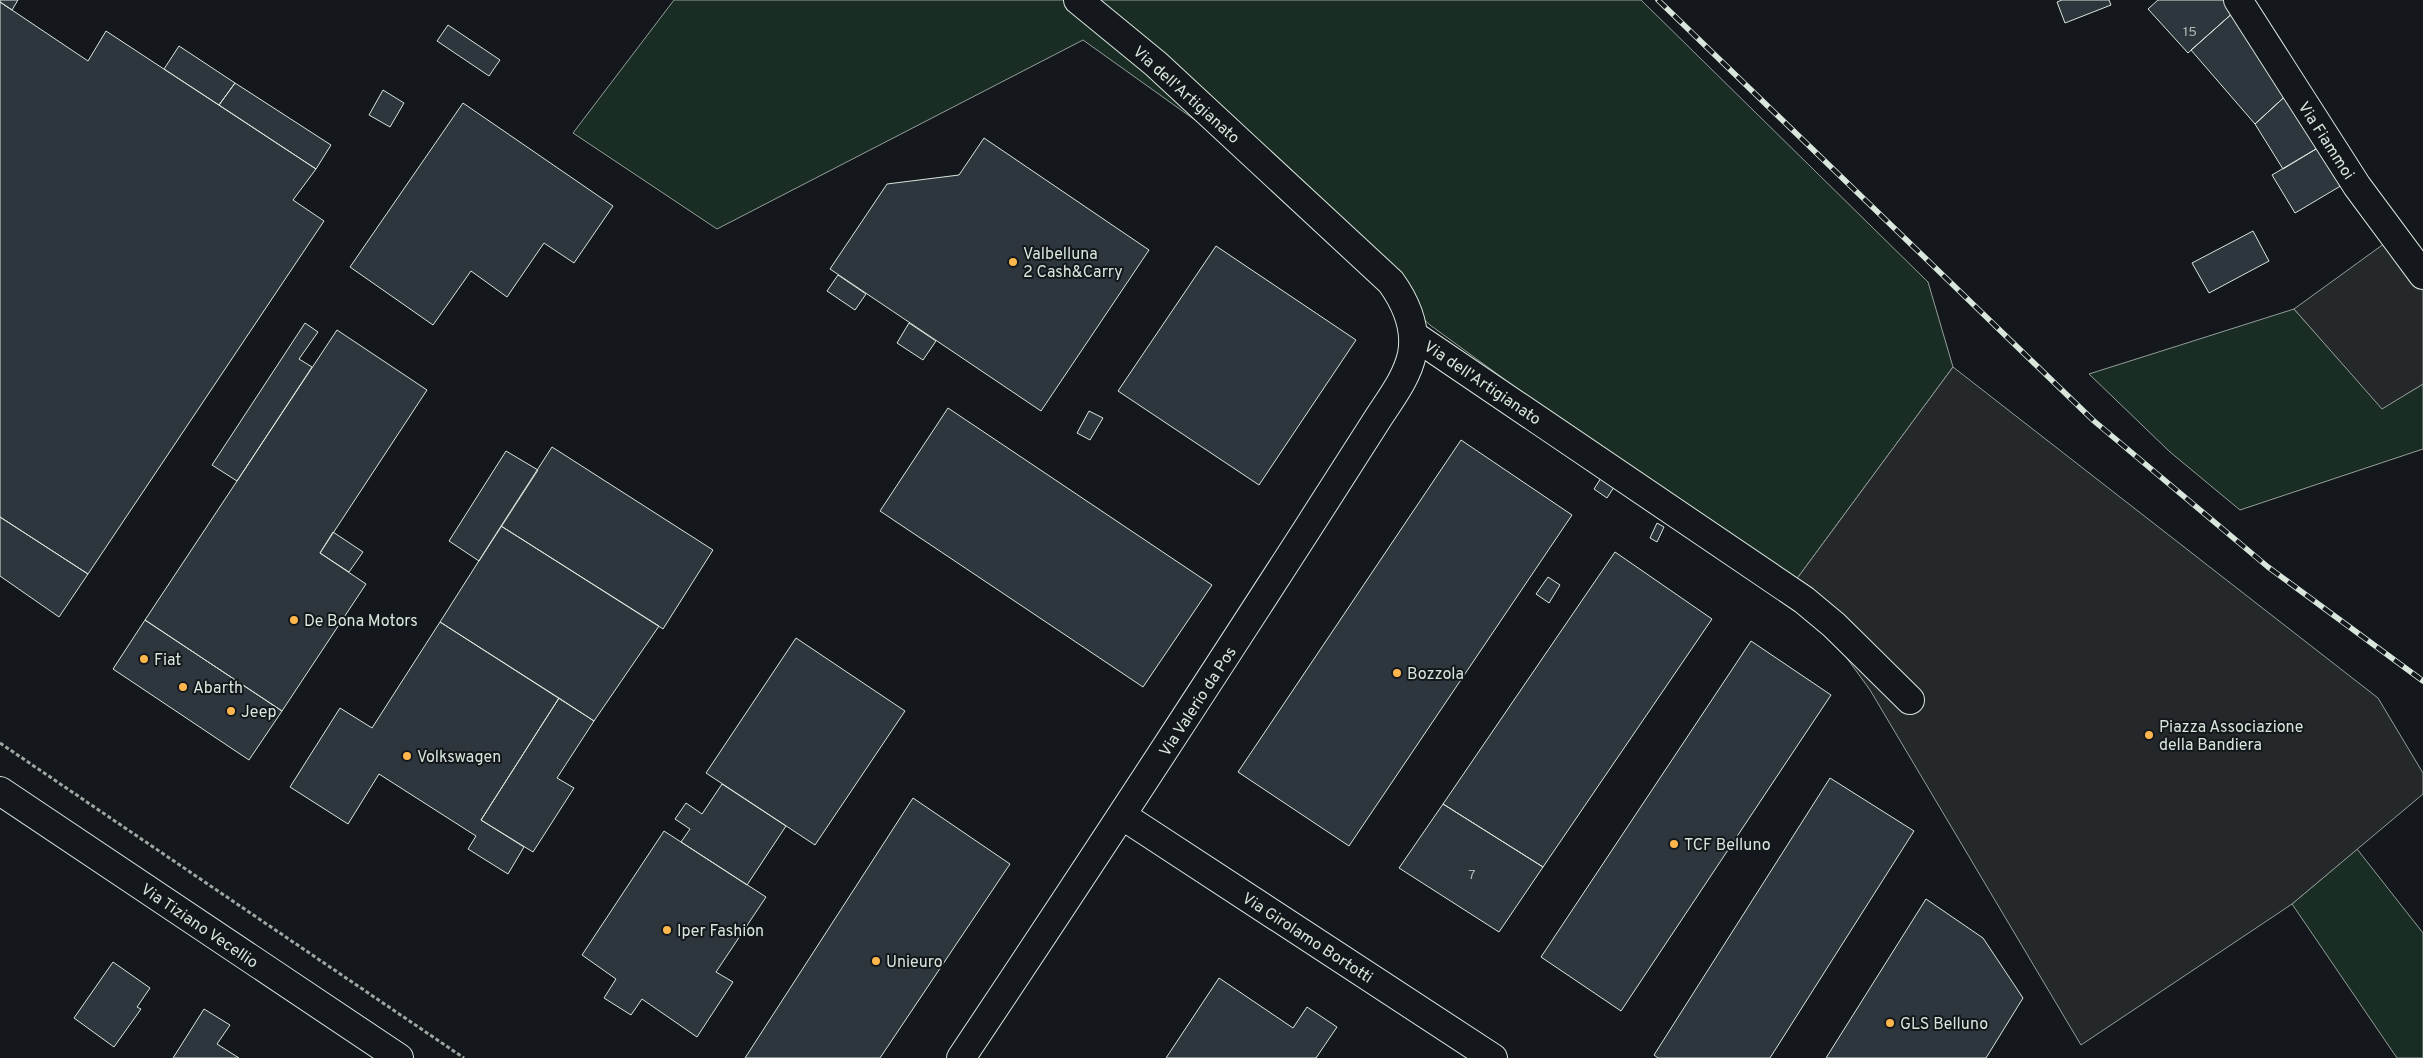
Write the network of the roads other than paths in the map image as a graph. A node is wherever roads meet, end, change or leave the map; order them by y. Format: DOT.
graph roads {
  1 [pos="1078,0"];
  2 [pos="2238,0"];
  3 [pos="2423,275"];
  4 [pos="1413,335"];
  5 [pos="1910,700"];
  6 [pos="0,791"];
  7 [pos="1123,816"];
  8 [pos="399,1058"];
  9 [pos="961,1058"];
  10 [pos="1494,1058"];
  1 -- 4 [label="street, Via dell'Artigianato"];
  2 -- 3 [label="street, Via Fiammoi"];
  4 -- 5 [label="street, Via dell'Artigianato"];
  4 -- 7 [label="street, Via Valerio da Pos"];
  6 -- 8 [label="street, Via Tiziano Vecellio"];
  7 -- 9 [label="street, Via Valerio da Pos"];
  7 -- 10 [label="street, Via Girolamo Bortotti"];
}
